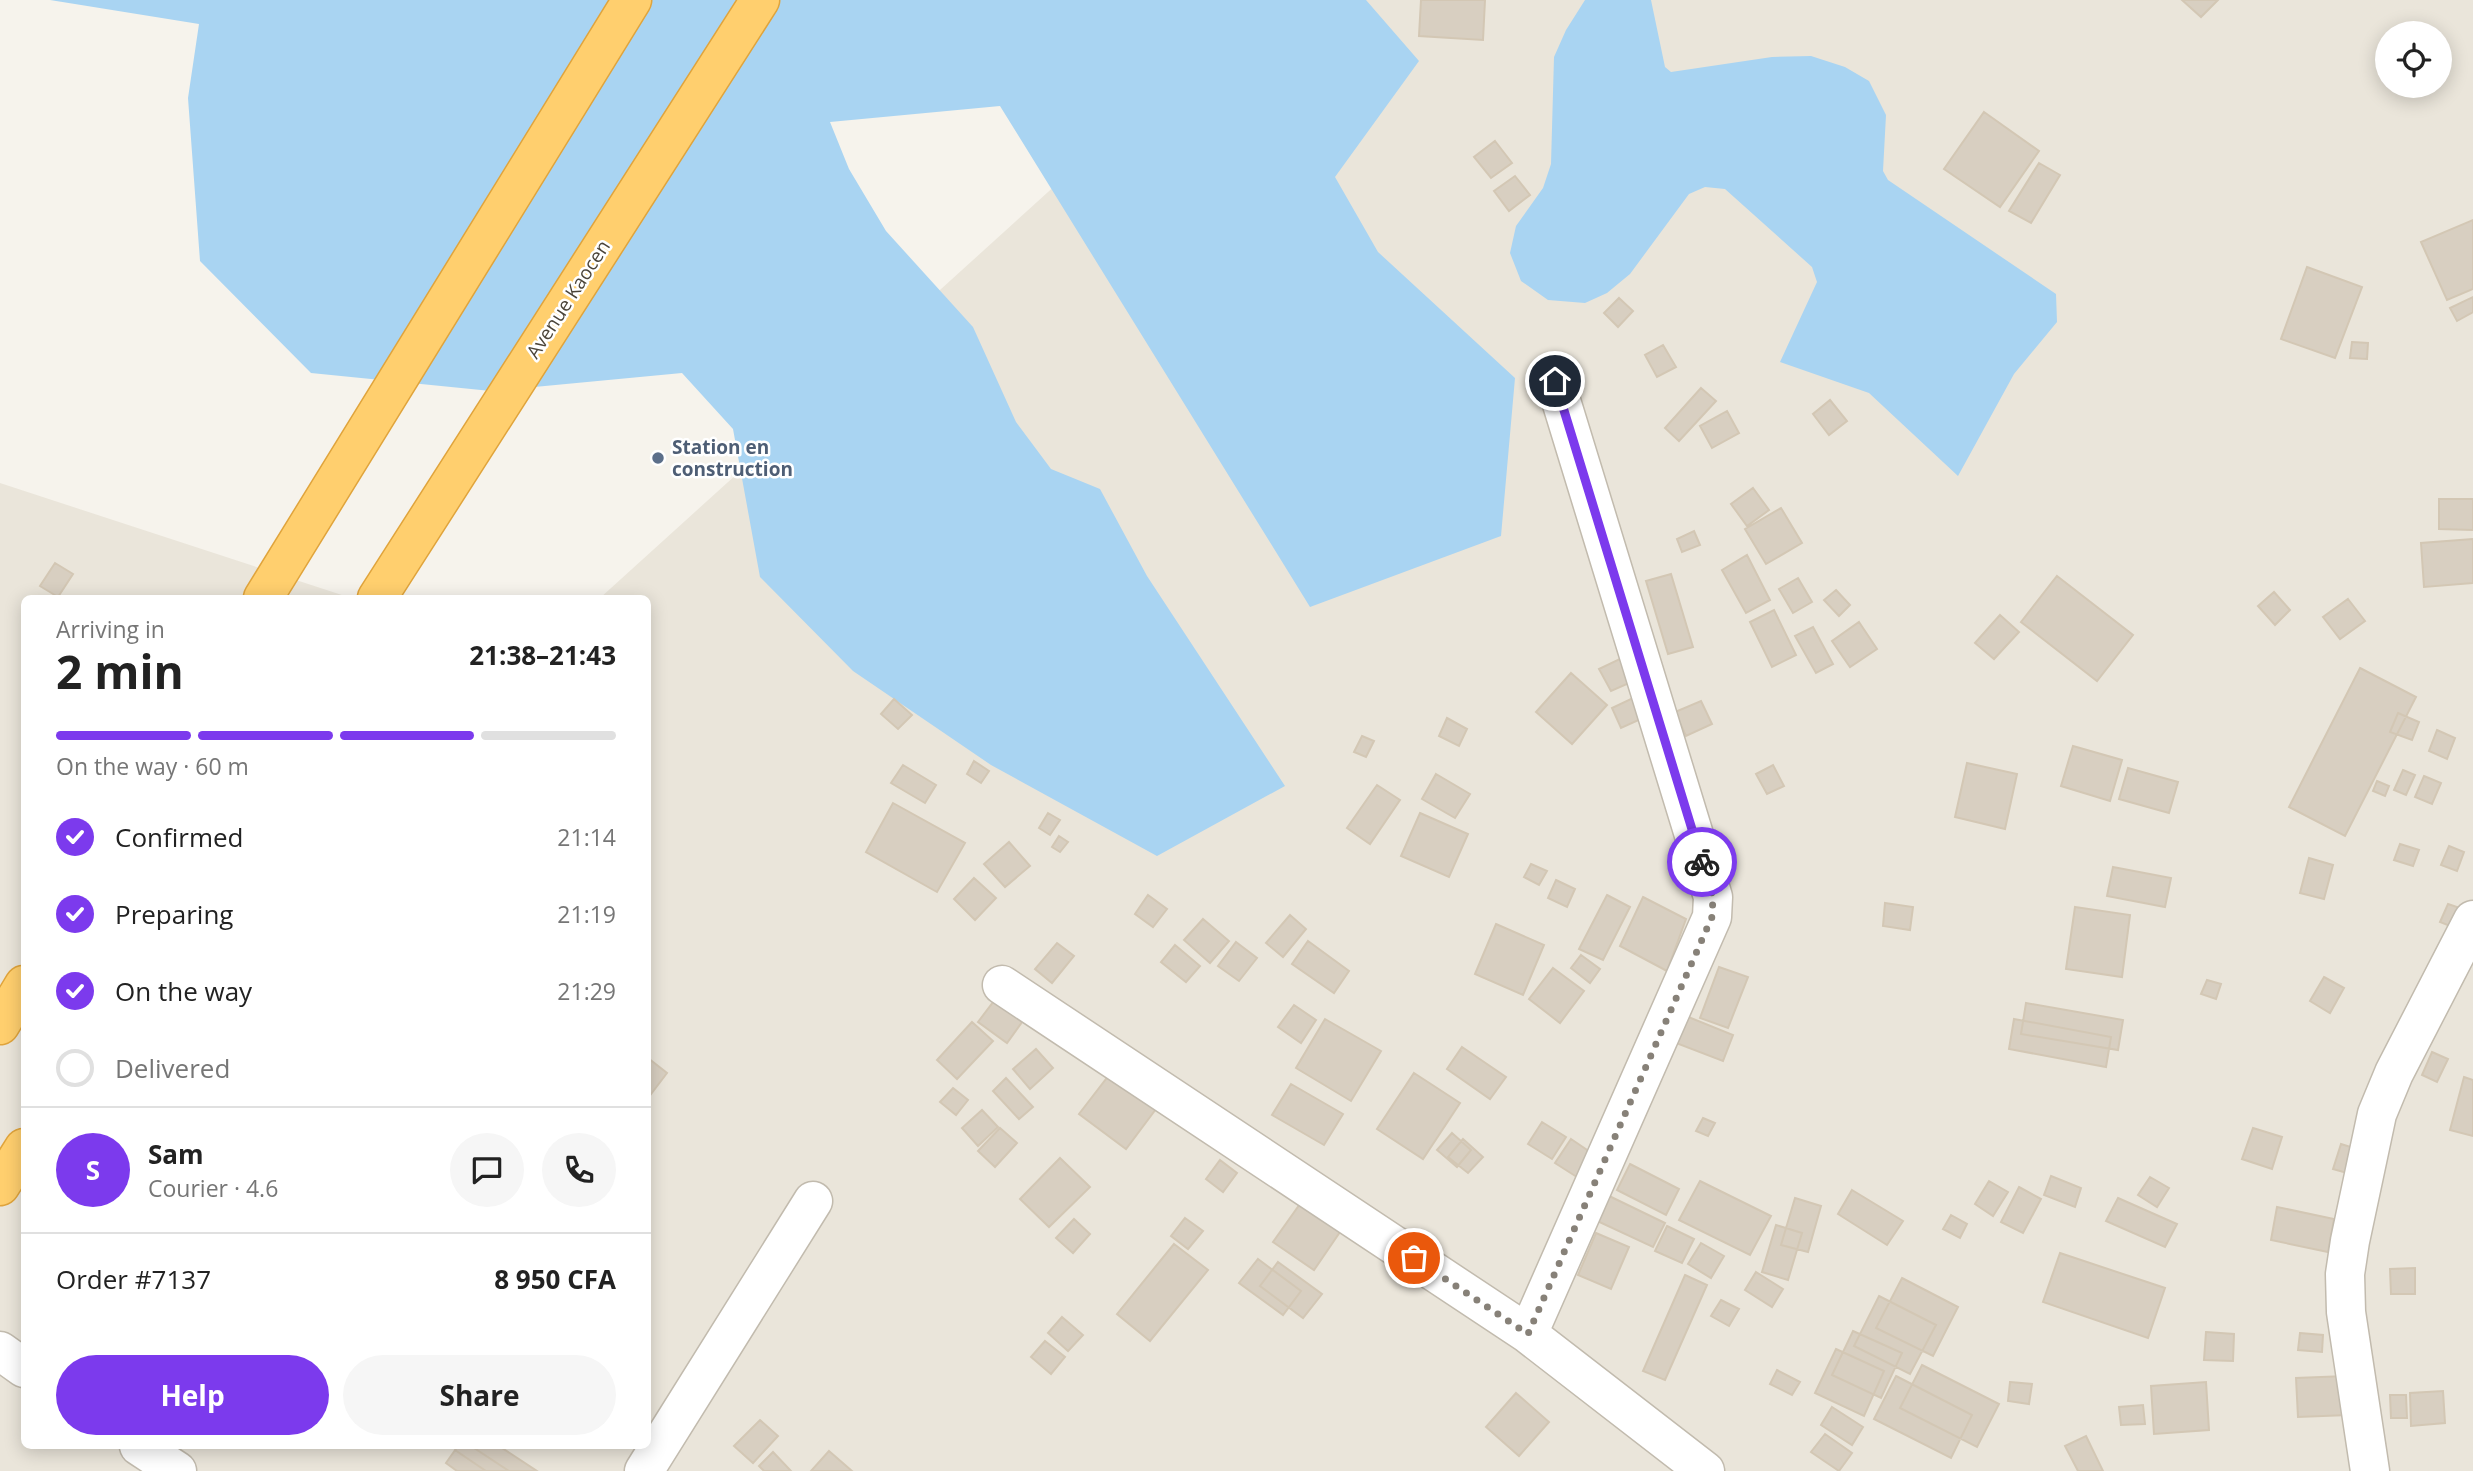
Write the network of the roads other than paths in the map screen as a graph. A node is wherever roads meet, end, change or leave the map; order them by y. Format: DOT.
graph roads {
  1 [pos="632,0"];
  2 [pos="760,0"];
  3 [pos="1555,381"];
  4 [pos="265,595"];
  5 [pos="379,595"];
  6 [pos="2473,920"];
  7 [pos="1002,985"];
  8 [pos="21,990"];
  9 [pos="0,1025"];
  10 [pos="21,1153"];
  11 [pos="0,1186"];
  12 [pos="813,1201"];
  13 [pos="1528,1334"];
  14 [pos="0,1351"];
  15 [pos="21,1366"];
  16 [pos="144,1449"];
  17 [pos="177,1471"];
  18 [pos="644,1471"];
  19 [pos="1705,1471"];
  20 [pos="2370,1471"];
  1 -- 4 [label="highway"];
  2 -- 5 [label="highway, Avenue Kaocen"];
  3 -- 13 [label="street"];
  6 -- 20 [label="street"];
  7 -- 13 [label="street"];
  8 -- 9 [label="highway"];
  10 -- 11 [label="highway"];
  12 -- 18 [label="street"];
  13 -- 19 [label="street"];
  14 -- 15 [label="street"];
  16 -- 17 [label="street"];
}
